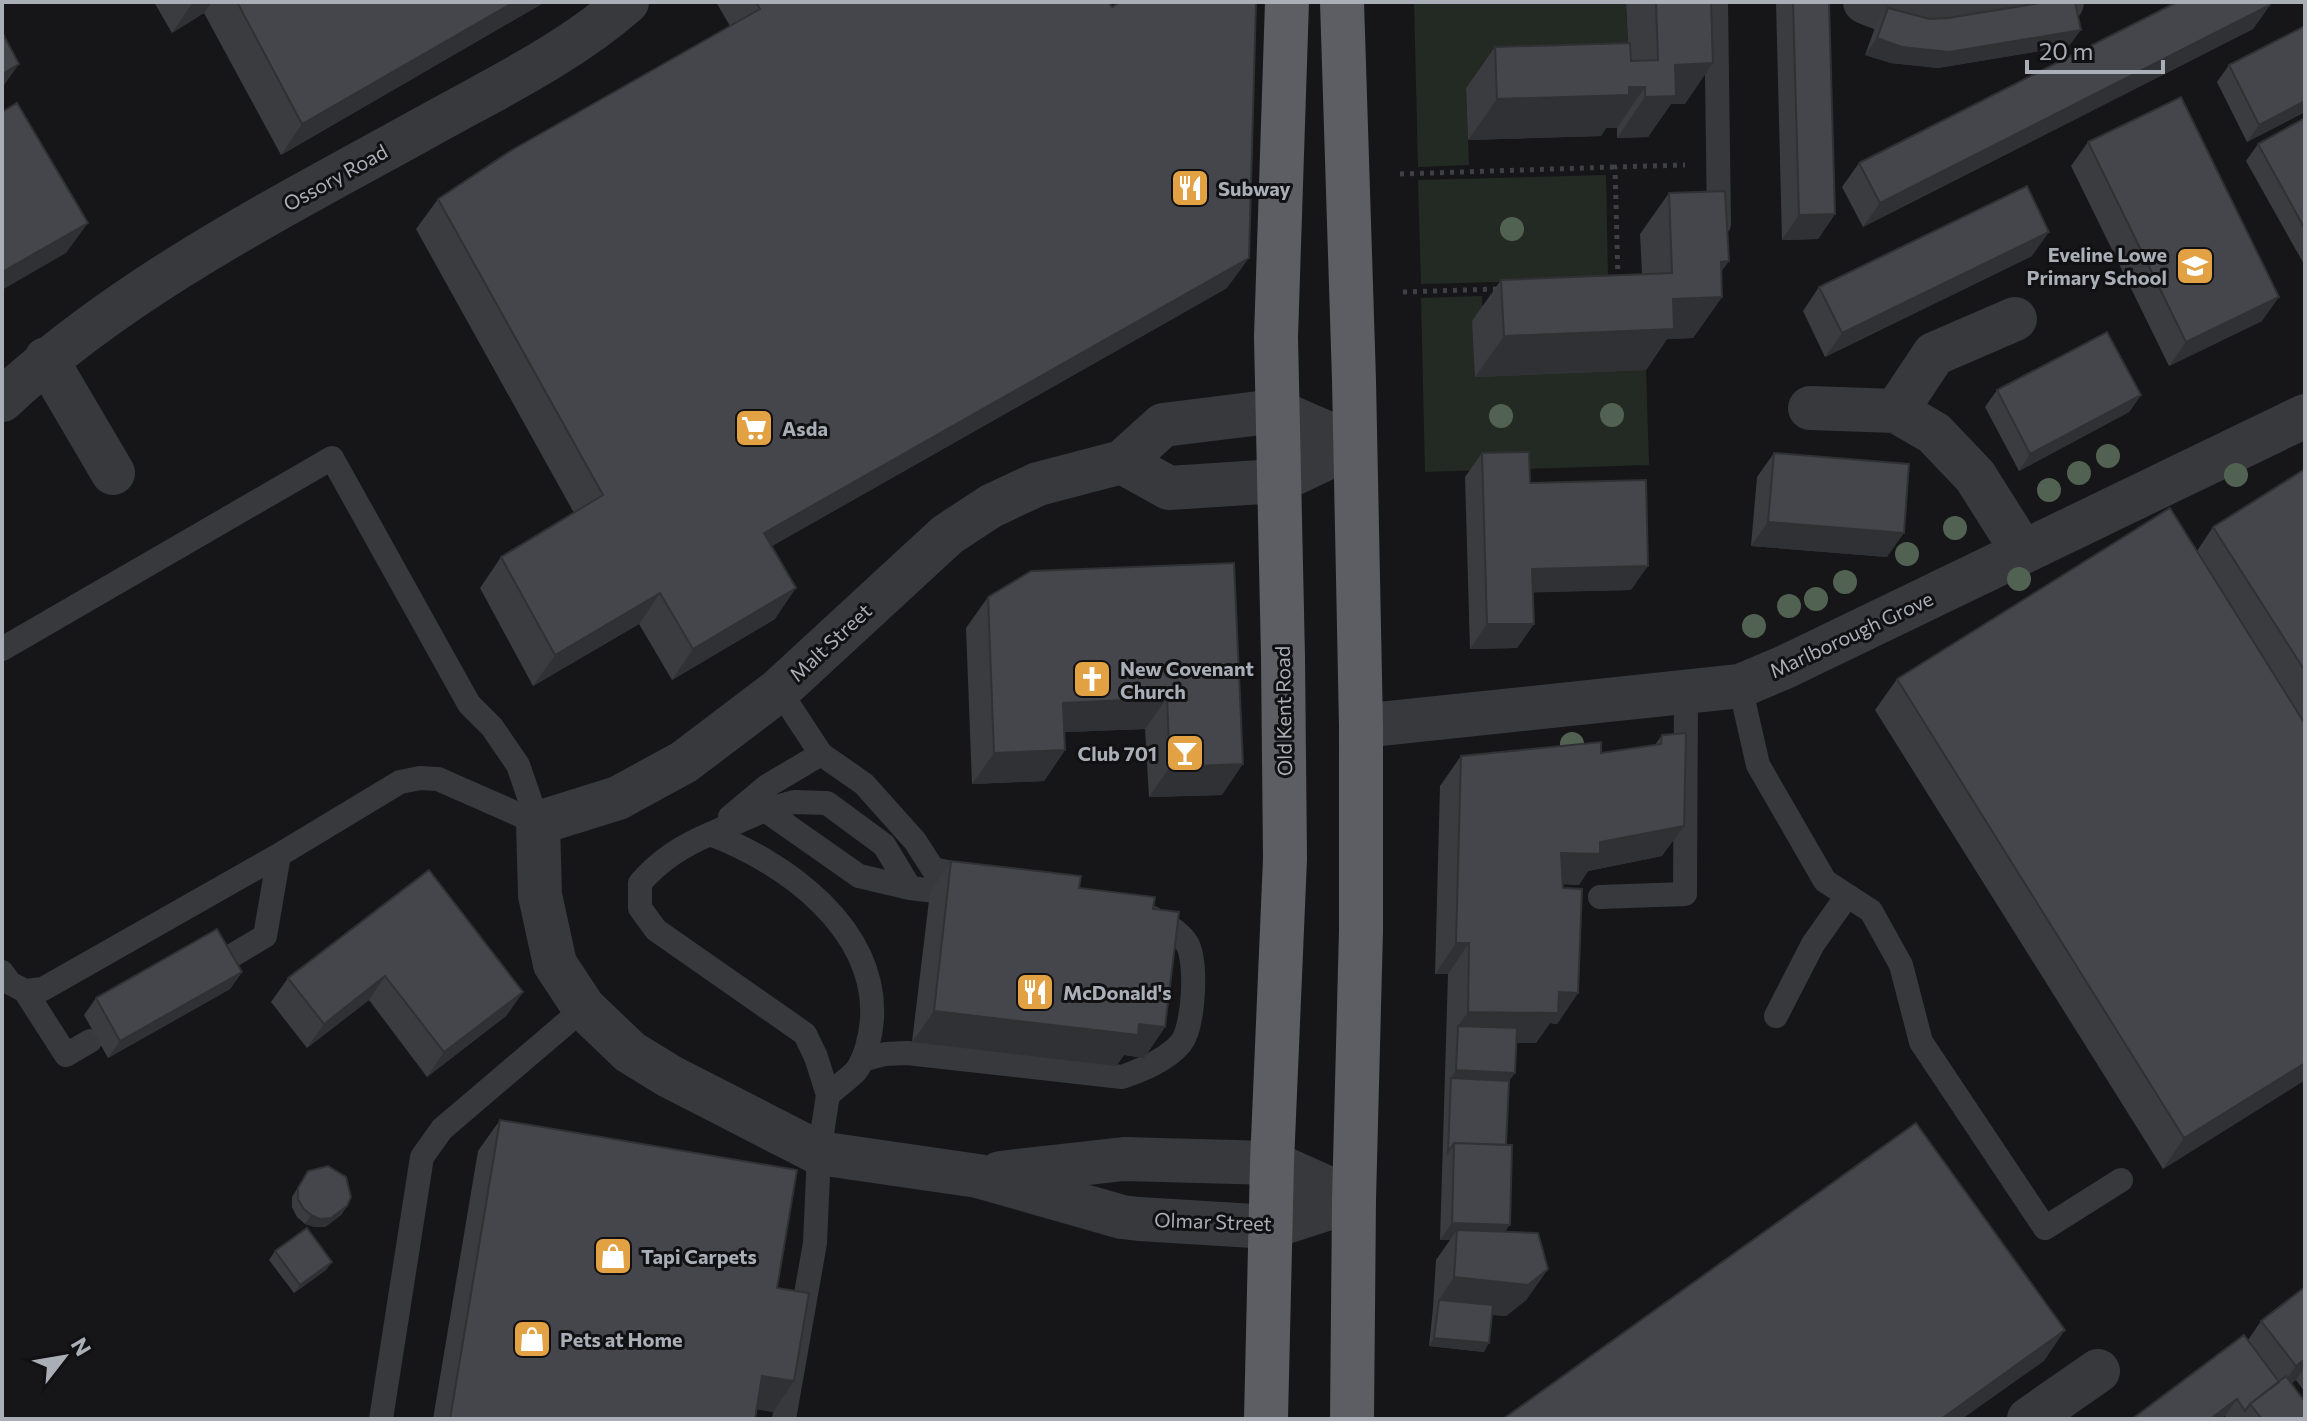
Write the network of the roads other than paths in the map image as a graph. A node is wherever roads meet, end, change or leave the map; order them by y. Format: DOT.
graph roads {
  1 [pos="627,2"];
  2 [pos="1287,2"];
  3 [pos="1342,2"];
  4 [pos="1716,2"];
  5 [pos="1865,2"];
  6 [pos="2062,2"];
  7 [pos="1719,253"];
  8 [pos="2015,319"];
  9 [pos="46,359"];
  10 [pos="2,400"];
  11 [pos="1810,408"];
  12 [pos="1276,411"];
  13 [pos="1896,411"];
  14 [pos="2305,416"];
  15 [pos="1354,445"];
  16 [pos="1122,462"];
  17 [pos="113,473"];
  18 [pos="1278,481"];
  19 [pos="2023,552"];
  20 [pos="2,649"];
  21 [pos="1740,686"];
  22 [pos="779,690"];
  23 [pos="1686,693"];
  24 [pos="1361,726"];
  25 [pos="821,754"];
  26 [pos="765,810"];
  27 [pos="538,823"];
  28 [pos="710,834"];
  29 [pos="279,855"];
  30 [pos="910,888"];
  31 [pos="1847,896"];
  32 [pos="1600,897"];
  33 [pos="1122,909"];
  34 [pos="228,958"];
  35 [pos="2,972"];
  36 [pos="25,991"];
  37 [pos="584,1008"];
  38 [pos="1776,1016"];
  39 [pos="90,1041"];
  40 [pos="862,1060"];
  41 [pos="828,1095"];
  42 [pos="819,1153"];
  43 [pos="1272,1163"];
  44 [pos="978,1176"];
  45 [pos="2121,1180"];
  46 [pos="1354,1200"];
  47 [pos="1270,1227"];
  48 [pos="2098,1371"];
  49 [pos="381,1419"];
  50 [pos="784,1419"];
  51 [pos="1266,1419"];
  52 [pos="1352,1419"];
  53 [pos="2029,1419"];
  1 -- 9 [label="street, Ossory Road"];
  2 -- 12 [label="highway, Old Kent Road"];
  3 -- 15 [label="highway"];
  4 -- 7 [label="lane"];
  5 -- 6 [label="street"];
  8 -- 13 [label="street"];
  9 -- 10 [label="street, Ossory Road"];
  9 -- 17 [label="street"];
  11 -- 13 [label="street"];
  12 -- 15 [label="street"];
  12 -- 16 [label="street, Malt Street"];
  12 -- 18 [label="highway, Old Kent Road"];
  13 -- 19 [label="street"];
  14 -- 19 [label="street, Marlborough Grove"];
  15 -- 18 [label="street"];
  15 -- 24 [label="highway"];
  16 -- 18 [label="street"];
  16 -- 22 [label="street, Malt Street"];
  18 -- 43 [label="highway, Old Kent Road"];
  19 -- 21 [label="street, Marlborough Grove"];
  20 -- 27 [label="lane"];
  21 -- 23 [label="street, Marlborough Grove"];
  21 -- 31 [label="lane"];
  22 -- 25 [label="lane"];
  22 -- 27 [label="street, Malt Street"];
  23 -- 24 [label="street, Marlborough Grove"];
  23 -- 32 [label="lane"];
  24 -- 46 [label="highway"];
  25 -- 28 [label="lane"];
  25 -- 30 [label="lane"];
  26 -- 28 [label="lane"];
  26 -- 30 [label="lane"];
  26 -- 30 [label="lane"];
  27 -- 29 [label="lane"];
  27 -- 37 [label="street, Olmar Street"];
  28 -- 40 [label="lane"];
  28 -- 41 [label="lane"];
  29 -- 34 [label="lane"];
  29 -- 36 [label="lane"];
  31 -- 38 [label="lane"];
  31 -- 45 [label="lane"];
  33 -- 40 [label="lane"];
  35 -- 36 [label="lane"];
  36 -- 39 [label="lane"];
  37 -- 42 [label="street, Olmar Street"];
  37 -- 49 [label="lane"];
  40 -- 41 [label="lane"];
  41 -- 42 [label="lane"];
  42 -- 44 [label="street, Olmar Street"];
  42 -- 50 [label="lane"];
  43 -- 44 [label="street, Olmar Street"];
  43 -- 46 [label="street, Olmar Street"];
  43 -- 47 [label="highway, Old Kent Road"];
  44 -- 47 [label="street, Olmar Street"];
  46 -- 47 [label="street, Olmar Street"];
  46 -- 52 [label="highway"];
  47 -- 51 [label="highway, Old Kent Road"];
  48 -- 53 [label="street"];
}
